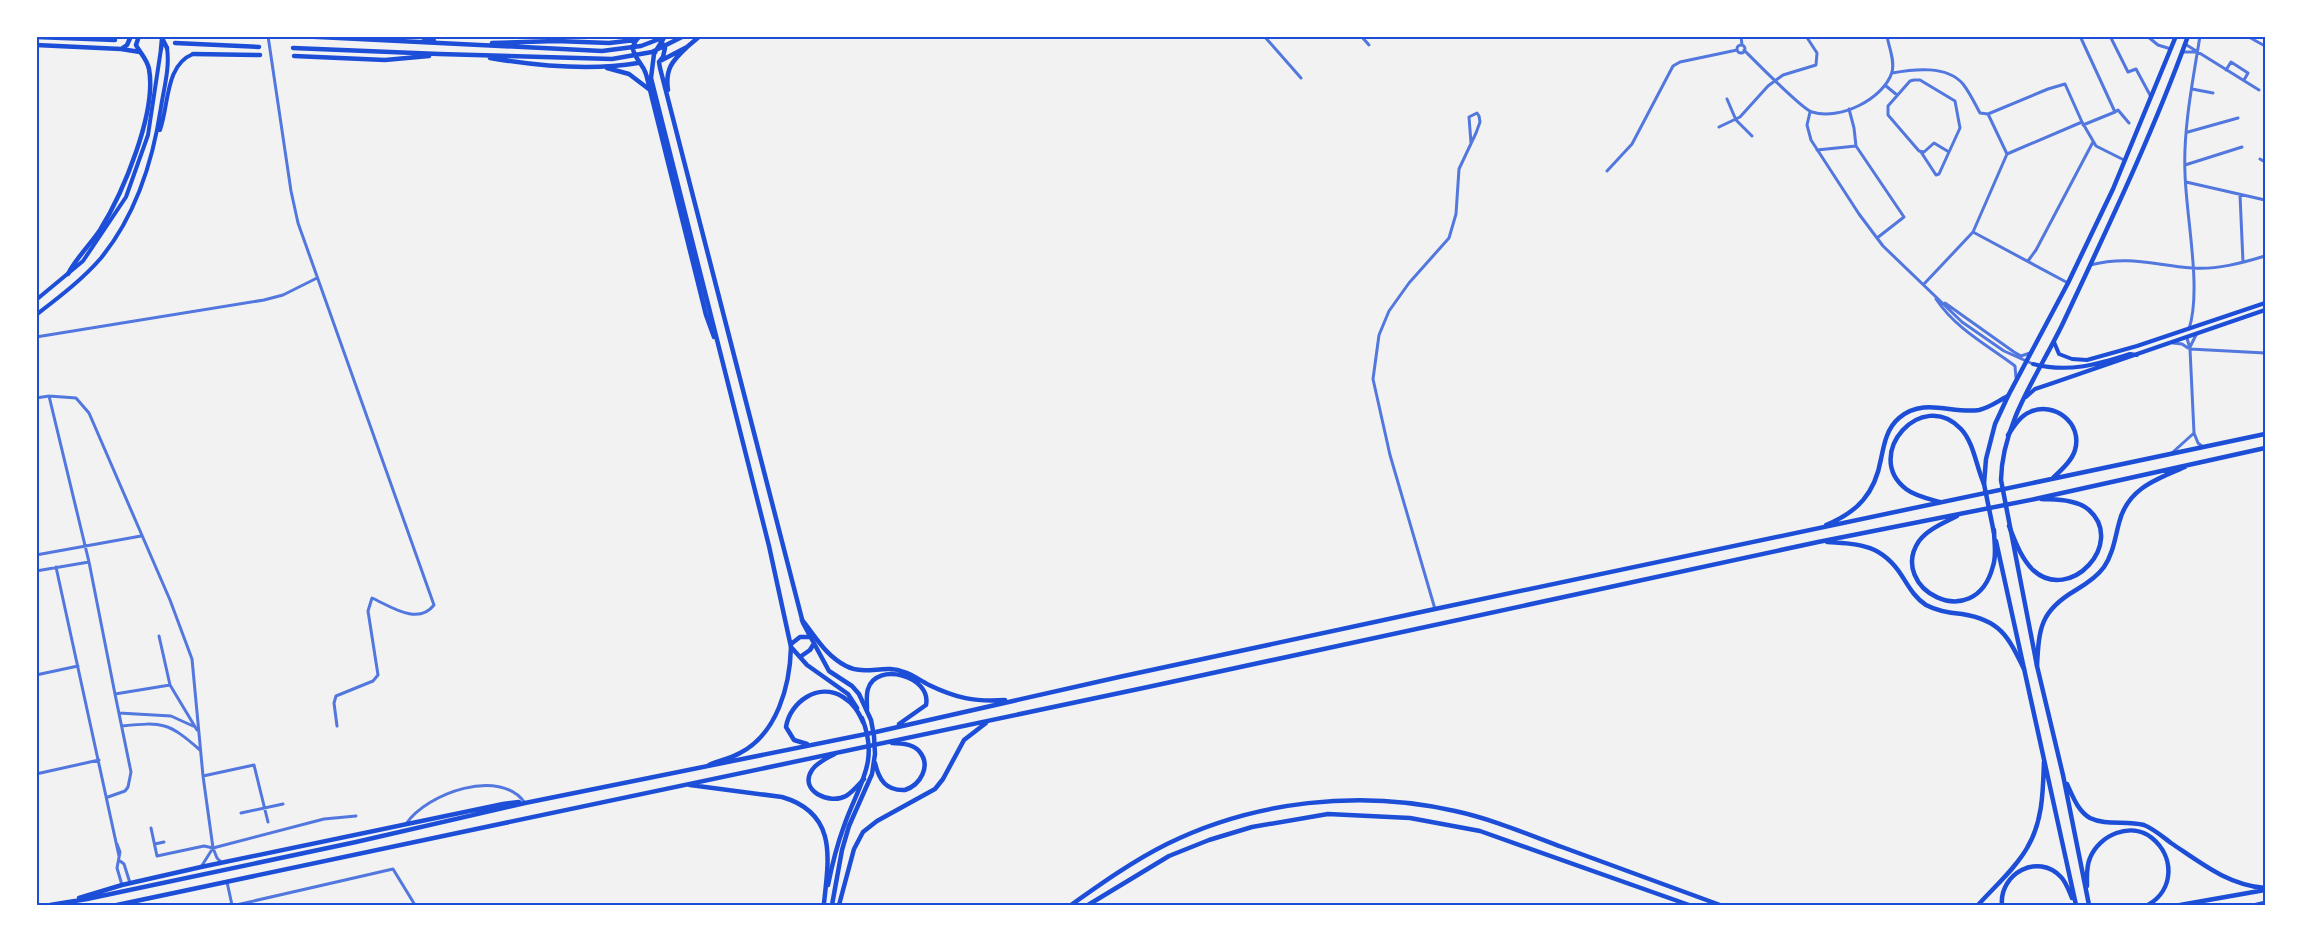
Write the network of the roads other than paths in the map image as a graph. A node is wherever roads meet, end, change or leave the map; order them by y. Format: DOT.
graph roads {
  1 [pos="131,36"];
  2 [pos="139,36"];
  3 [pos="162,36"];
  4 [pos="268,36"];
  5 [pos="298,36"];
  6 [pos="419,36"];
  7 [pos="622,36"];
  8 [pos="658,36"];
  9 [pos="666,36"];
  10 [pos="684,36"];
  11 [pos="700,36"];
  12 [pos="1264,36"];
  13 [pos="1361,36"];
  14 [pos="1741,36"];
  15 [pos="1806,36"];
  16 [pos="2080,36"];
  17 [pos="2110,36"];
  18 [pos="2147,36"];
  19 [pos="2176,36"];
  20 [pos="2188,36"];
  21 [pos="2200,36"];
  22 [pos="2247,36"];
  23 [pos="36,37"];
  24 [pos="638,37"];
  25 [pos="1886,37"];
  26 [pos="115,40"];
  27 [pos="175,43"];
  28 [pos="609,43"];
  29 [pos="439,44"];
  30 [pos="2185,44"];
  31 [pos="36,45"];
  32 [pos="472,45"];
  33 [pos="1369,45"];
  34 [pos="1742,45"];
  35 [pos="259,46"];
  36 [pos="2265,46"];
  37 [pos="164,48"];
  38 [pos="293,48"];
  39 [pos="684,48"];
  40 [pos="121,49"];
  41 [pos="2171,49"];
  42 [pos="1737,50"];
  43 [pos="1744,50"];
  44 [pos="140,52"];
  45 [pos="2182,52"];
  46 [pos="2198,52"];
  47 [pos="193,54"];
  48 [pos="439,54"];
  49 [pos="261,55"];
  50 [pos="475,55"];
  51 [pos="294,56"];
  52 [pos="660,62"];
  53 [pos="640,64"];
  54 [pos="599,66"];
  55 [pos="2226,70"];
  56 [pos="1892,73"];
  57 [pos="1301,78"];
  58 [pos="2244,80"];
  59 [pos="1777,81"];
  60 [pos="1886,86"];
  61 [pos="2192,89"];
  62 [pos="650,90"];
  63 [pos="2259,90"];
  64 [pos="2213,93"];
  65 [pos="1897,95"];
  66 [pos="2151,98"];
  67 [pos="1727,99"];
  68 [pos="671,107"];
  69 [pos="1849,108"];
  70 [pos="1810,112"];
  71 [pos="2115,112"];
  72 [pos="1988,114"];
  73 [pos="2238,118"];
  74 [pos="1736,120"];
  75 [pos="675,123"];
  76 [pos="2129,123"];
  77 [pos="2083,124"];
  78 [pos="659,127"];
  79 [pos="1719,127"];
  80 [pos="2188,133"];
  81 [pos="1752,136"];
  82 [pos="156,139"];
  83 [pos="2093,141"];
  84 [pos="1471,143"];
  85 [pos="1856,146"];
  86 [pos="2242,147"];
  87 [pos="1817,150"];
  88 [pos="1921,152"];
  89 [pos="1949,152"];
  90 [pos="2007,154"];
  91 [pos="2260,159"];
  92 [pos="2124,160"];
  93 [pos="2265,162"];
  94 [pos="2185,165"];
  95 [pos="1607,171"];
  96 [pos="2186,182"];
  97 [pos="2240,195"];
  98 [pos="2265,200"];
  99 [pos="1973,232"];
  100 [pos="1877,238"];
  101 [pos="2265,256"];
  102 [pos="2028,261"];
  103 [pos="2243,262"];
  104 [pos="2090,265"];
  105 [pos="2192,268"];
  106 [pos="68,274"];
  107 [pos="317,278"];
  108 [pos="2068,283"];
  109 [pos="1923,284"];
  110 [pos="1932,293"];
  111 [pos="36,300"];
  112 [pos="2265,303"];
  113 [pos="2265,310"];
  114 [pos="36,315"];
  115 [pos="2193,316"];
  116 [pos="2198,326"];
  117 [pos="2189,329"];
  118 [pos="2196,335"];
  119 [pos="36,337"];
  120 [pos="2187,338"];
  121 [pos="717,342"];
  122 [pos="2054,342"];
  123 [pos="2173,343"];
  124 [pos="2137,346"];
  125 [pos="2190,349"];
  126 [pos="2031,352"];
  127 [pos="2265,353"];
  128 [pos="2130,354"];
  129 [pos="2139,355"];
  130 [pos="2033,364"];
  131 [pos="2015,381"];
  132 [pos="49,396"];
  133 [pos="2008,396"];
  134 [pos="36,398"];
  135 [pos="2022,403"];
  136 [pos="2194,433"];
  137 [pos="2265,434"];
  138 [pos="2008,435"];
  139 [pos="2204,447"];
  140 [pos="2265,448"];
  141 [pos="2171,454"];
  142 [pos="2197,462"];
  143 [pos="2051,480"];
  144 [pos="1984,484"];
  145 [pos="2035,499"];
  146 [pos="1943,503"];
  147 [pos="1964,513"];
  148 [pos="2009,526"];
  149 [pos="1814,530"];
  150 [pos="1994,530"];
  151 [pos="141,536"];
  152 [pos="1818,542"];
  153 [pos="83,546"];
  154 [pos="36,555"];
  155 [pos="89,562"];
  156 [pos="56,567"];
  157 [pos="36,571"];
  158 [pos="1435,609"];
  159 [pos="802,620"];
  160 [pos="159,636"];
  161 [pos="810,637"];
  162 [pos="813,644"];
  163 [pos="791,646"];
  164 [pos="800,657"];
  165 [pos="78,666"];
  166 [pos="2037,666"];
  167 [pos="2024,669"];
  168 [pos="36,675"];
  169 [pos="170,685"];
  170 [pos="115,694"];
  171 [pos="1019,699"];
  172 [pos="195,704"];
  173 [pos="184,708"];
  174 [pos="867,709"];
  175 [pos="119,713"];
  176 [pos="990,720"];
  177 [pos="863,722"];
  178 [pos="122,726"];
  179 [pos="337,726"];
  180 [pos="195,727"];
  181 [pos="894,728"];
  182 [pos="198,733"];
  183 [pos="883,742"];
  184 [pos="810,745"];
  185 [pos="200,750"];
  186 [pos="840,751"];
  187 [pos="2044,752"];
  188 [pos="99,760"];
  189 [pos="874,763"];
  190 [pos="705,768"];
  191 [pos="36,774"];
  192 [pos="2063,775"];
  193 [pos="203,776"];
  194 [pos="864,779"];
  195 [pos="684,785"];
  196 [pos="108,797"];
  197 [pos="525,803"];
  198 [pos="283,804"];
  199 [pos="265,808"];
  200 [pos="241,813"];
  201 [pos="356,816"];
  202 [pos="268,822"];
  203 [pos="406,824"];
  204 [pos="152,828"];
  205 [pos="164,843"];
  206 [pos="155,844"];
  207 [pos="213,848"];
  208 [pos="120,861"];
  209 [pos="222,862"];
  210 [pos="201,867"];
  211 [pos="227,882"];
  212 [pos="130,883"];
  213 [pos="122,885"];
  214 [pos="2265,889"];
  215 [pos="2086,895"];
  216 [pos="74,900"];
  217 [pos="2265,903"];
  218 [pos="823,904"];
  219 [pos="50,905"];
  220 [pos="117,905"];
  221 [pos="234,905"];
  222 [pos="415,905"];
  223 [pos="832,905"];
  224 [pos="839,905"];
  225 [pos="1071,905"];
  226 [pos="1089,905"];
  227 [pos="1689,905"];
  228 [pos="1720,905"];
  229 [pos="1978,905"];
  230 [pos="2002,905"];
  231 [pos="2075,905"];
  232 [pos="2089,905"];
  233 [pos="2148,905"];
  234 [pos="2180,905"];
  235 [pos="2256,905"];
  1 -- 40 [label="main road"];
  2 -- 44 [label="main road"];
  3 -- 37 [label="main road"];
  4 -- 107 [label="street"];
  5 -- 29 [label="main road"];
  6 -- 29 [label="main road"];
  7 -- 28 [label="main road"];
  8 -- 52 [label="main road"];
  9 -- 32 [label="main road"];
  9 -- 39 [label="main road"];
  9 -- 121 [label="main road"];
  10 -- 50 [label="main road"];
  11 -- 39 [label="main road"];
  12 -- 57 [label="street"];
  13 -- 33 [label="street"];
  14 -- 34 [label="street"];
  15 -- 59 [label="street"];
  16 -- 71 [label="street"];
  17 -- 66 [label="street"];
  18 -- 41 [label="street"];
  19 -- 41 [label="main road"];
  20 -- 30 [label="main road"];
  21 -- 46 [label="street"];
  22 -- 36 [label="street"];
  23 -- 26 [label="main road"];
  24 -- 28 [label="main road"];
  24 -- 53 [label="main road"];
  25 -- 56 [label="street"];
  27 -- 35 [label="main road"];
  28 -- 32 [label="main road"];
  29 -- 32 [label="main road"];
  30 -- 41 [label="main road"];
  30 -- 45 [label="main road"];
  30 -- 46 [label="street"];
  31 -- 40 [label="main road"];
  34 -- 42 [label="street"];
  34 -- 43 [label="street"];
  37 -- 82 [label="main road"];
  37 -- 106 [label="main road"];
  38 -- 48 [label="main road"];
  39 -- 52 [label="main road"];
  39 -- 68 [label="main road"];
  40 -- 44 [label="main road"];
  41 -- 45 [label="main road"];
  41 -- 66 [label="main road"];
  42 -- 43 [label="street"];
  42 -- 95 [label="street"];
  43 -- 59 [label="street"];
  44 -- 106 [label="main road"];
  45 -- 46 [label="street"];
  45 -- 104 [label="main road"];
  46 -- 55 [label="street"];
  46 -- 61 [label="street"];
  47 -- 49 [label="main road"];
  47 -- 82 [label="main road"];
  48 -- 50 [label="main road"];
  48 -- 51 [label="main road"];
  50 -- 54 [label="main road"];
  52 -- 53 [label="main road"];
  52 -- 68 [label="main road"];
  53 -- 54 [label="main road"];
  53 -- 62 [label="main road"];
  54 -- 62 [label="main road"];
  55 -- 58 [label="street"];
  55 -- 58 [label="street"];
  56 -- 60 [label="street"];
  56 -- 72 [label="street"];
  58 -- 63 [label="street"];
  59 -- 70 [label="street"];
  59 -- 74 [label="street"];
  60 -- 65 [label="street"];
  60 -- 69 [label="street"];
  61 -- 64 [label="street"];
  61 -- 80 [label="street"];
  62 -- 78 [label="main road"];
  65 -- 88 [label="street"];
  65 -- 89 [label="street"];
  66 -- 92 [label="main road"];
  67 -- 74 [label="street"];
  68 -- 75 [label="main road"];
  69 -- 70 [label="street"];
  69 -- 85 [label="street"];
  70 -- 87 [label="street"];
  71 -- 76 [label="street"];
  71 -- 77 [label="street"];
  72 -- 77 [label="street"];
  72 -- 90 [label="street"];
  73 -- 80 [label="street"];
  74 -- 79 [label="street"];
  74 -- 81 [label="street"];
  75 -- 78 [label="main road"];
  75 -- 159 [label="main road"];
  77 -- 83 [label="street"];
  77 -- 90 [label="street"];
  78 -- 121 [label="main road"];
  80 -- 94 [label="street"];
  82 -- 114 [label="main road"];
  83 -- 92 [label="street"];
  83 -- 102 [label="street"];
  84 -- 84 [label="street"];
  84 -- 158 [label="street"];
  85 -- 87 [label="street"];
  85 -- 100 [label="street"];
  86 -- 94 [label="street"];
  87 -- 100 [label="street"];
  88 -- 89 [label="street"];
  88 -- 89 [label="street"];
  90 -- 99 [label="street"];
  91 -- 93 [label="street"];
  92 -- 108 [label="main road"];
  94 -- 96 [label="street"];
  96 -- 97 [label="street"];
  96 -- 105 [label="street"];
  97 -- 98 [label="street"];
  97 -- 103 [label="street"];
  99 -- 102 [label="street"];
  99 -- 109 [label="street"];
  100 -- 109 [label="street"];
  101 -- 103 [label="street"];
  102 -- 108 [label="street"];
  103 -- 105 [label="street"];
  104 -- 105 [label="street"];
  104 -- 122 [label="main road"];
  105 -- 115 [label="street"];
  106 -- 111 [label="main road"];
  107 -- 119 [label="street"];
  107 -- 179 [label="street"];
  108 -- 126 [label="main road"];
  109 -- 110 [label="street"];
  110 -- 126 [label="street"];
  110 -- 130 [label="street"];
  110 -- 131 [label="street"];
  112 -- 116 [label="main road"];
  113 -- 118 [label="main road"];
  115 -- 116 [label="street"];
  115 -- 117 [label="street"];
  116 -- 117 [label="main road"];
  116 -- 118 [label="main road"];
  117 -- 120 [label="main road"];
  117 -- 124 [label="main road"];
  118 -- 120 [label="main road"];
  118 -- 125 [label="street"];
  120 -- 123 [label="main road"];
  120 -- 125 [label="street"];
  121 -- 163 [label="main road"];
  122 -- 124 [label="main road"];
  122 -- 135 [label="main road"];
  123 -- 125 [label="street"];
  123 -- 129 [label="main road"];
  124 -- 128 [label="main road"];
  125 -- 127 [label="street"];
  125 -- 136 [label="street"];
  126 -- 131 [label="main road"];
  128 -- 129 [label="main road"];
  128 -- 130 [label="main road"];
  129 -- 135 [label="main road"];
  131 -- 133 [label="main road"];
  132 -- 134 [label="street"];
  132 -- 151 [label="street"];
  132 -- 153 [label="street"];
  133 -- 144 [label="main road"];
  133 -- 149 [label="main road"];
  135 -- 138 [label="main road"];
  136 -- 139 [label="street"];
  136 -- 141 [label="street"];
  137 -- 139 [label="main road"];
  138 -- 143 [label="main road"];
  138 -- 148 [label="main road"];
  139 -- 141 [label="main road"];
  140 -- 142 [label="main road"];
  141 -- 143 [label="main road"];
  142 -- 145 [label="main road"];
  142 -- 166 [label="main road"];
  143 -- 146 [label="main road"];
  144 -- 146 [label="main road"];
  144 -- 150 [label="main road"];
  145 -- 147 [label="main road"];
  145 -- 148 [label="main road"];
  146 -- 149 [label="main road"];
  147 -- 150 [label="main road"];
  147 -- 152 [label="main road"];
  148 -- 166 [label="main road"];
  149 -- 158 [label="main road"];
  150 -- 167 [label="main road"];
  151 -- 153 [label="street"];
  151 -- 172 [label="street"];
  152 -- 167 [label="main road"];
  152 -- 176 [label="main road"];
  153 -- 154 [label="street"];
  153 -- 155 [label="street"];
  155 -- 156 [label="street"];
  155 -- 170 [label="street"];
  156 -- 157 [label="street"];
  156 -- 165 [label="street"];
  158 -- 171 [label="main road"];
  159 -- 161 [label="main road"];
  159 -- 171 [label="main road"];
  160 -- 169 [label="street"];
  161 -- 162 [label="main road"];
  161 -- 163 [label="main road"];
  162 -- 164 [label="main road"];
  162 -- 174 [label="main road"];
  163 -- 164 [label="main road"];
  163 -- 190 [label="main road"];
  164 -- 177 [label="main road"];
  165 -- 168 [label="street"];
  165 -- 188 [label="street"];
  166 -- 192 [label="main road"];
  167 -- 187 [label="main road"];
  169 -- 170 [label="street"];
  169 -- 173 [label="street"];
  170 -- 175 [label="street"];
  171 -- 181 [label="main road"];
  172 -- 173 [label="street"];
  172 -- 182 [label="street"];
  173 -- 180 [label="street"];
  174 -- 181 [label="main road"];
  174 -- 189 [label="main road"];
  175 -- 178 [label="street"];
  175 -- 180 [label="street"];
  176 -- 183 [label="main road"];
  176 -- 224 [label="main road"];
  177 -- 184 [label="main road"];
  177 -- 194 [label="main road"];
  178 -- 185 [label="street"];
  178 -- 196 [label="street"];
  180 -- 182 [label="street"];
  181 -- 184 [label="main road"];
  182 -- 185 [label="street"];
  183 -- 186 [label="main road"];
  183 -- 189 [label="main road"];
  184 -- 190 [label="main road"];
  185 -- 193 [label="street"];
  186 -- 194 [label="main road"];
  186 -- 195 [label="main road"];
  187 -- 229 [label="main road"];
  187 -- 231 [label="main road"];
  188 -- 191 [label="street"];
  188 -- 196 [label="street"];
  189 -- 223 [label="main road"];
  190 -- 197 [label="main road"];
  192 -- 214 [label="main road"];
  192 -- 215 [label="main road"];
  193 -- 199 [label="street"];
  193 -- 207 [label="street"];
  194 -- 218 [label="main road"];
  195 -- 211 [label="main road"];
  195 -- 218 [label="main road"];
  196 -- 208 [label="street"];
  197 -- 203 [label="main road"];
  197 -- 203 [label="street"];
  197 -- 216 [label="main road"];
  198 -- 199 [label="street"];
  199 -- 200 [label="street"];
  199 -- 202 [label="street"];
  201 -- 207 [label="street"];
  203 -- 209 [label="main road"];
  204 -- 206 [label="street"];
  205 -- 206 [label="street"];
  206 -- 207 [label="street"];
  207 -- 209 [label="street"];
  207 -- 210 [label="street"];
  208 -- 212 [label="street"];
  208 -- 213 [label="street"];
  209 -- 210 [label="main road"];
  210 -- 212 [label="main road"];
  211 -- 220 [label="main road"];
  211 -- 221 [label="street"];
  212 -- 213 [label="main road"];
  213 -- 216 [label="main road"];
  214 -- 234 [label="main road"];
  215 -- 232 [label="main road"];
  215 -- 233 [label="main road"];
  216 -- 219 [label="main road"];
  217 -- 235 [label="main road"];
  221 -- 222 [label="street"];
  225 -- 228 [label="main road"];
  226 -- 227 [label="main road"];
  230 -- 231 [label="main road"];
}
